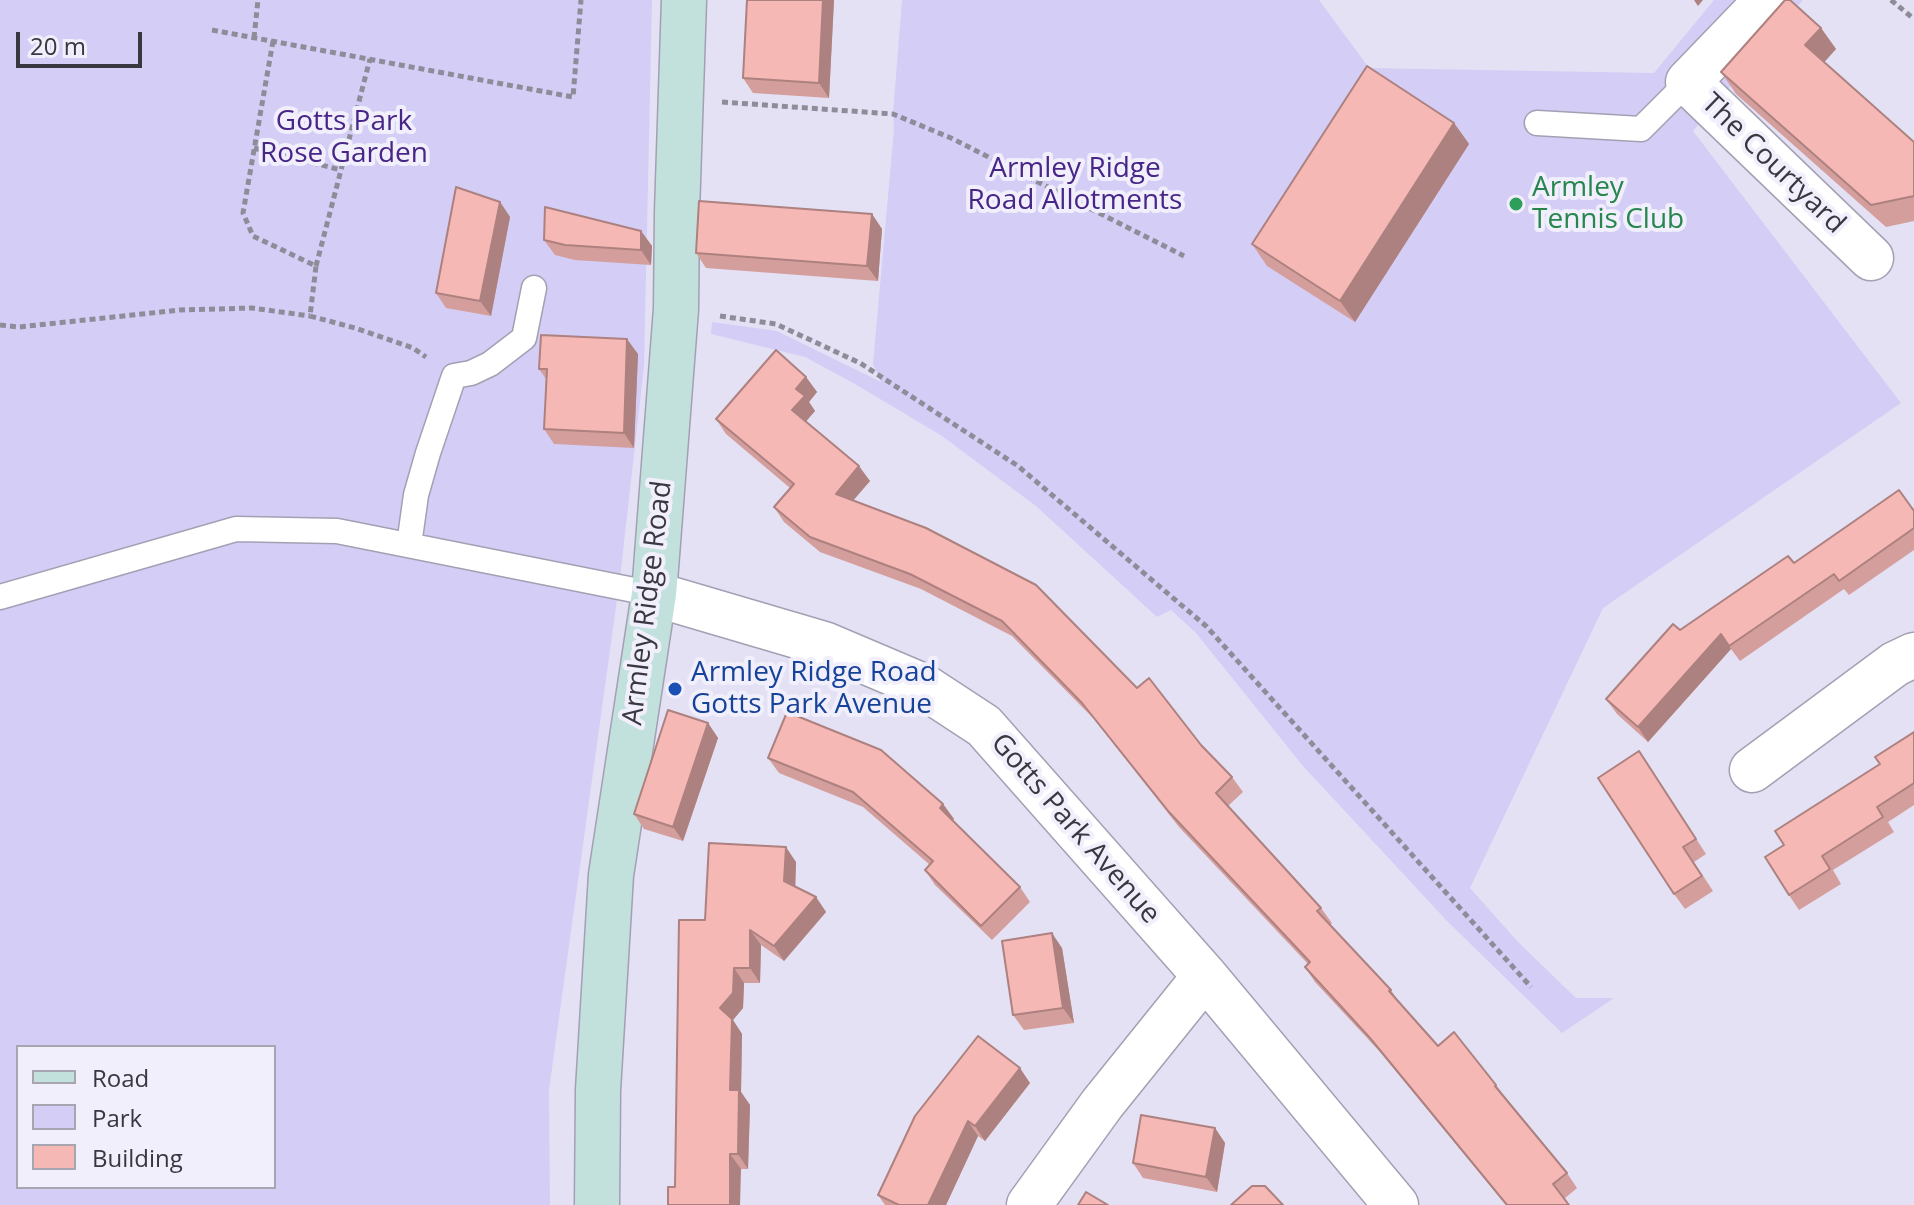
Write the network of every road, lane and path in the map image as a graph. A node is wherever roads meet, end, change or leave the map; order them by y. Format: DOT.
graph roads {
  1 [pos="258,0"];
  2 [pos="581,0"];
  3 [pos="684,0"];
  4 [pos="1767,0"];
  5 [pos="1891,0"];
  6 [pos="1914,19"];
  7 [pos="212,30"];
  8 [pos="254,38"];
  9 [pos="273,41"];
  10 [pos="370,59"];
  11 [pos="1688,82"];
  12 [pos="680,100"];
  13 [pos="1537,123"];
  14 [pos="254,148"];
  15 [pos="341,170"];
  16 [pos="1184,256"];
  17 [pos="1871,258"];
  18 [pos="316,266"];
  19 [pos="534,288"];
  20 [pos="676,309"];
  21 [pos="310,316"];
  22 [pos="0,325"];
  23 [pos="454,376"];
  24 [pos="409,545"];
  25 [pos="654,594"];
  26 [pos="0,597"];
  27 [pos="1914,655"];
  28 [pos="1752,770"];
  29 [pos="1205,976"];
  30 [pos="1531,987"];
  31 [pos="597,1205"];
  32 [pos="1029,1205"];
  33 [pos="1396,1205"];
  1 -- 8 [label="path"];
  2 -- 10 [label="path"];
  3 -- 12 [label="street, Armley Ridge Road"];
  4 -- 11 [label="street, The Courtyard"];
  5 -- 6 [label="path"];
  7 -- 8 [label="path"];
  8 -- 9 [label="path"];
  9 -- 10 [label="path"];
  9 -- 14 [label="path"];
  10 -- 15 [label="path"];
  11 -- 13 [label="lane"];
  11 -- 17 [label="street, The Courtyard"];
  12 -- 16 [label="path"];
  12 -- 20 [label="street, Armley Ridge Road"];
  14 -- 15 [label="path"];
  14 -- 18 [label="path"];
  15 -- 18 [label="path"];
  18 -- 21 [label="path"];
  19 -- 23 [label="lane"];
  20 -- 25 [label="street, Armley Ridge Road"];
  20 -- 30 [label="path"];
  21 -- 22 [label="path"];
  21 -- 23 [label="path"];
  23 -- 24 [label="lane"];
  24 -- 25 [label="lane"];
  24 -- 26 [label="lane"];
  25 -- 29 [label="street, Gotts Park Avenue"];
  25 -- 31 [label="street, Armley Ridge Road"];
  27 -- 28 [label="street"];
  29 -- 32 [label="street"];
  29 -- 33 [label="street, Gotts Park Avenue"];
}
